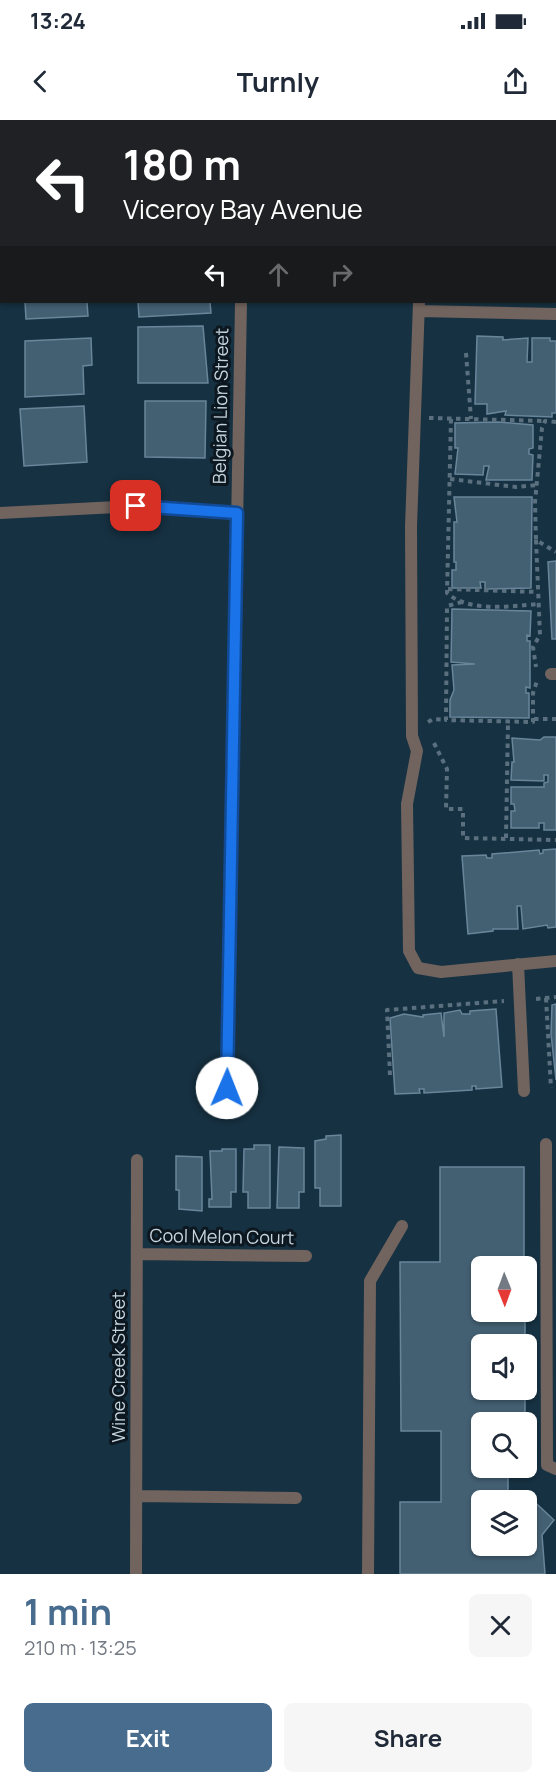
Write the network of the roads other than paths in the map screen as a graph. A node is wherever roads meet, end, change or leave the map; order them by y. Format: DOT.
graph roads {
  1 [pos="241,303"];
  2 [pos="419,306"];
  3 [pos="556,314"];
  4 [pos="0,513"];
  5 [pos="237,513"];
  6 [pos="556,961"];
  7 [pos="518,964"];
  8 [pos="227,1088"];
  9 [pos="524,1091"];
  10 [pos="546,1144"];
  11 [pos="137,1160"];
  12 [pos="402,1226"];
  13 [pos="138,1254"];
  14 [pos="306,1256"];
  15 [pos="556,1469"];
  16 [pos="136,1496"];
  17 [pos="296,1498"];
  18 [pos="136,1574"];
  19 [pos="368,1574"];
  1 -- 5 [label="street, Belgian Lion Street"];
  2 -- 3 [label="street"];
  2 -- 7 [label="street"];
  4 -- 5 [label="street"];
  5 -- 8 [label="street, Belgian Lion Street"];
  6 -- 7 [label="street"];
  7 -- 9 [label="street"];
  10 -- 15 [label="street"];
  11 -- 13 [label="street, Wine Creek Street"];
  12 -- 19 [label="street"];
  13 -- 14 [label="street, Cool Melon Court"];
  13 -- 16 [label="street, Wine Creek Street"];
  16 -- 17 [label="street"];
  16 -- 18 [label="street, Wine Creek Street"];
}
